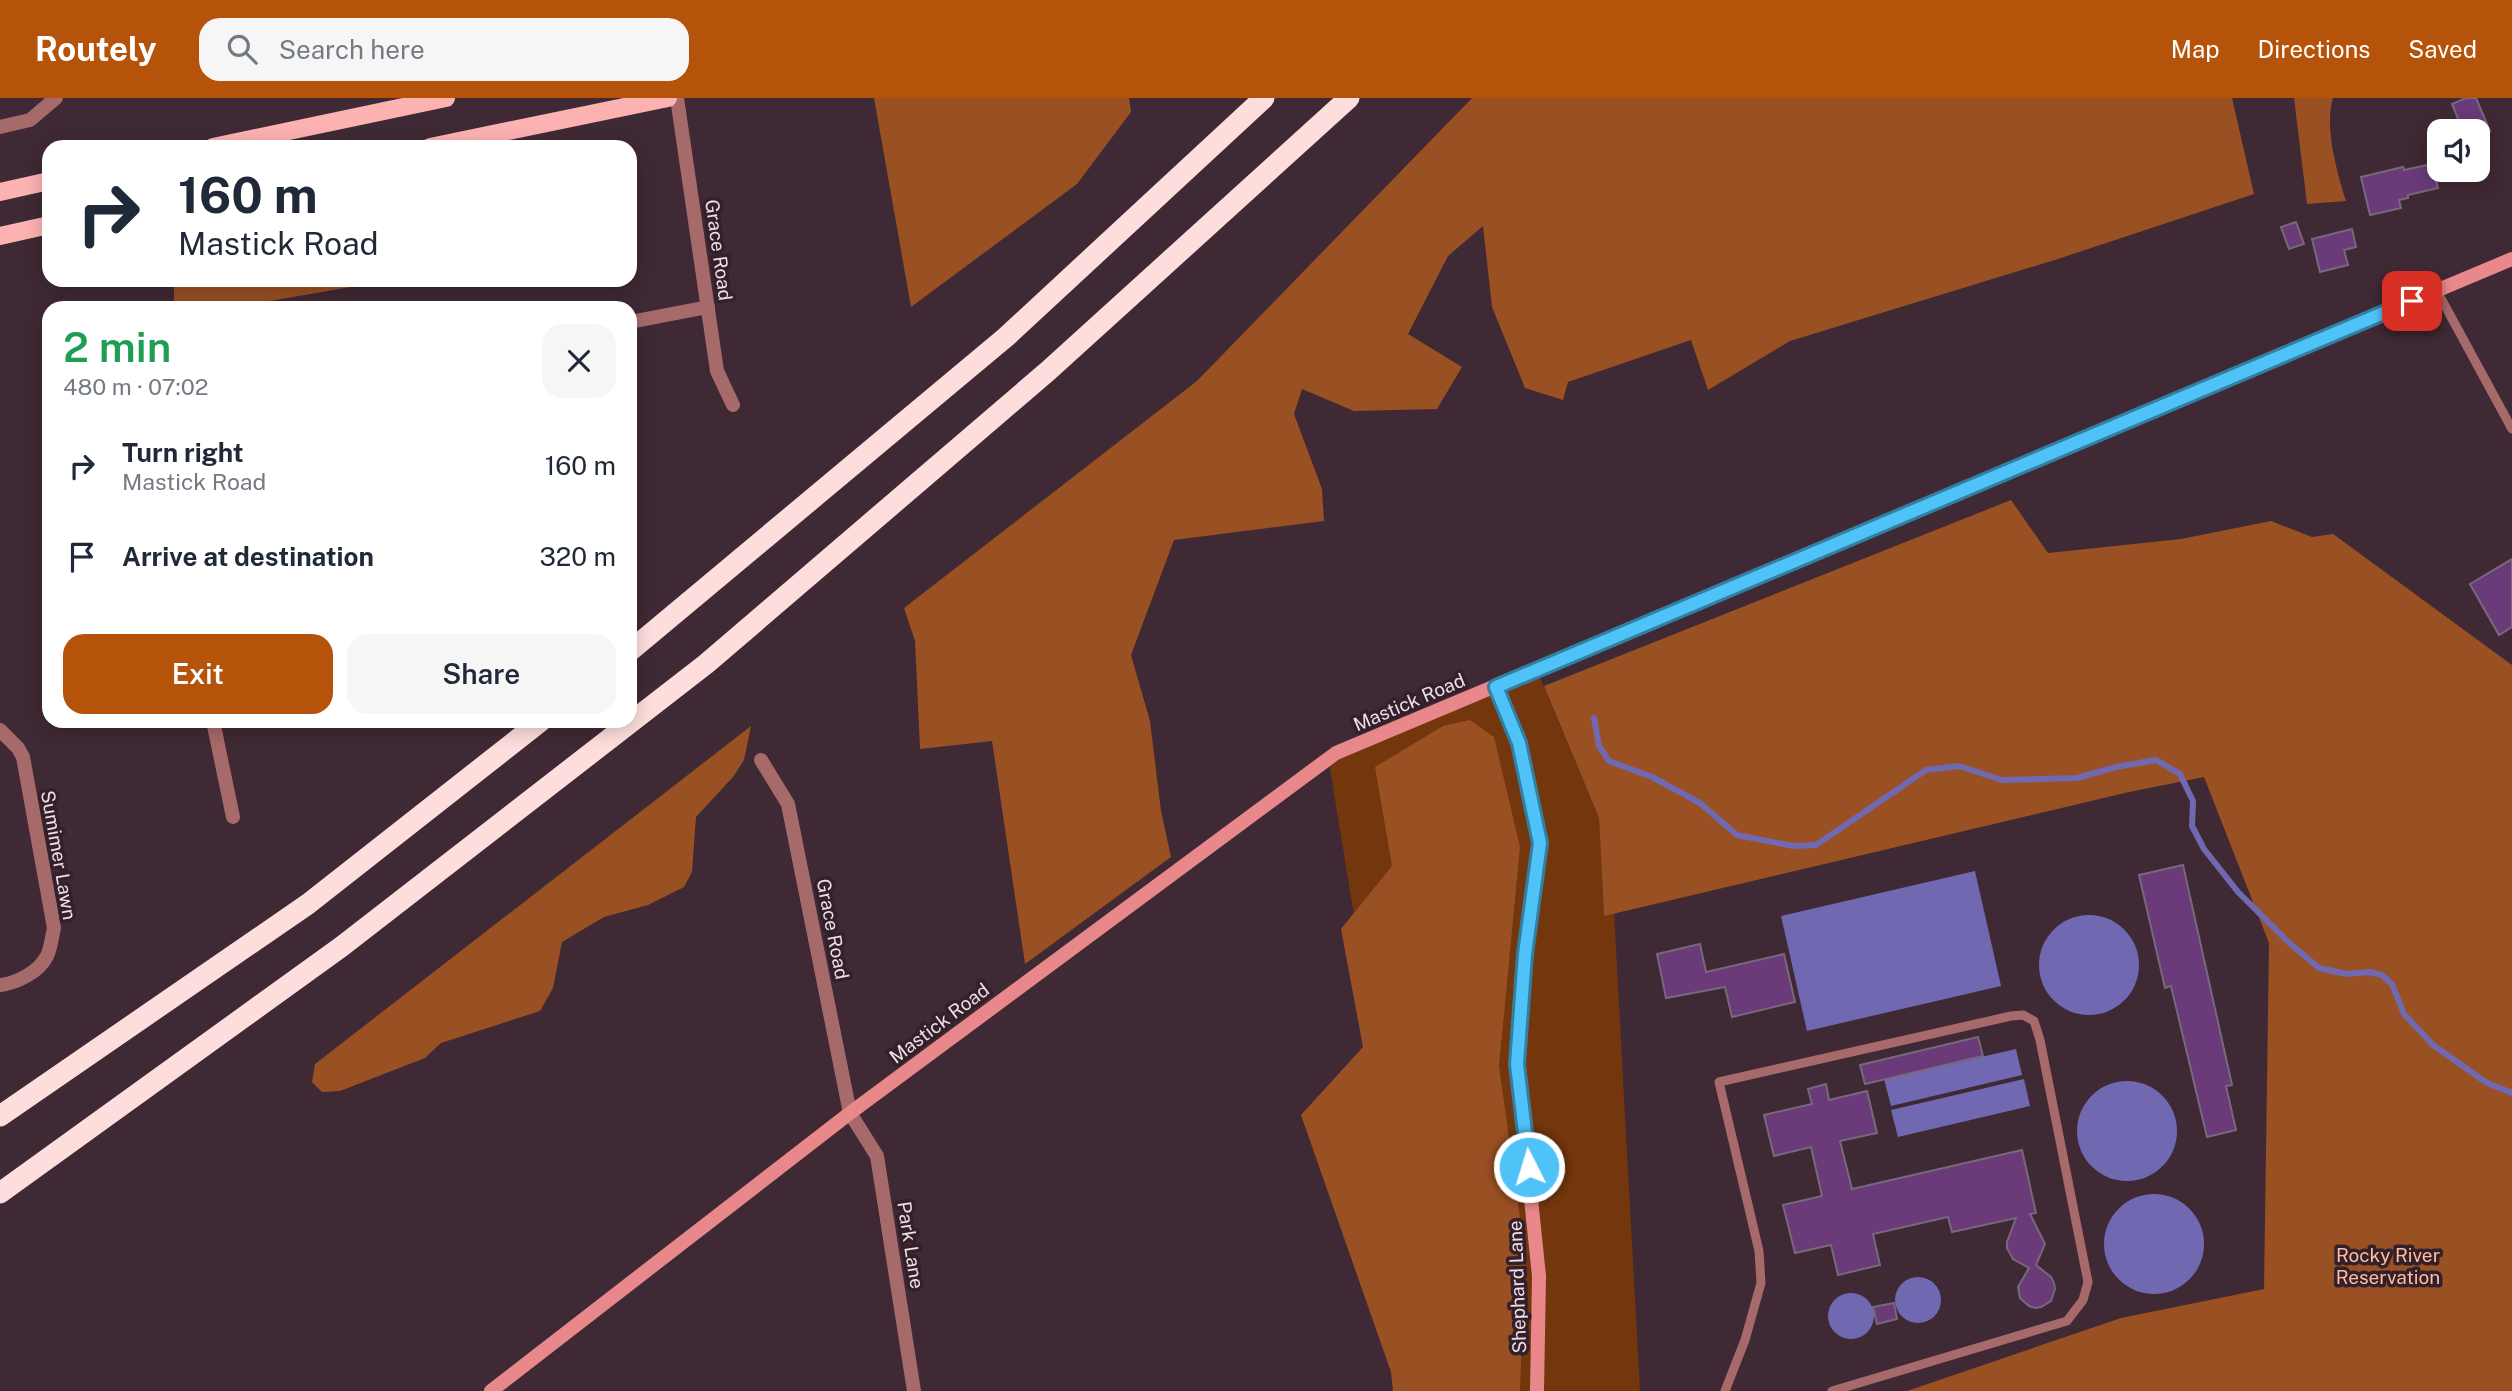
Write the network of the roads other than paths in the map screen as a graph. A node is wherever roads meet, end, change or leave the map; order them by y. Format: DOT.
graph roads {
  1 [pos="56,98"];
  2 [pos="446,98"];
  3 [pos="668,98"];
  4 [pos="677,98"];
  5 [pos="1264,98"];
  6 [pos="1349,98"];
  7 [pos="0,127"];
  8 [pos="246,140"];
  9 [pos="464,140"];
  10 [pos="42,183"];
  11 [pos="0,192"];
  12 [pos="42,227"];
  13 [pos="0,236"];
  14 [pos="2512,259"];
  15 [pos="2437,290"];
  16 [pos="708,307"];
  17 [pos="637,321"];
  18 [pos="733,405"];
  19 [pos="2512,429"];
  20 [pos="637,645"];
  21 [pos="1496,687"];
  22 [pos="637,717"];
  23 [pos="214,728"];
  24 [pos="532,728"];
  25 [pos="623,728"];
  26 [pos="1,730"];
  27 [pos="761,760"];
  28 [pos="233,817"];
  29 [pos="6,984"];
  30 [pos="850,1113"];
  31 [pos="0,1116"];
  32 [pos="0,1193"];
  33 [pos="491,1391"];
  34 [pos="914,1391"];
  35 [pos="1537,1391"];
  36 [pos="1725,1391"];
  37 [pos="1832,1391"];
  1 -- 7 [label="street"];
  2 -- 8 [label="main road"];
  3 -- 9 [label="main road"];
  4 -- 16 [label="street, Grace Road"];
  5 -- 20 [label="highway"];
  6 -- 22 [label="highway"];
  10 -- 11 [label="main road"];
  12 -- 13 [label="main road"];
  14 -- 15 [label="street, Mastick Road"];
  15 -- 19 [label="lane"];
  15 -- 21 [label="street, Mastick Road"];
  16 -- 17 [label="street"];
  16 -- 18 [label="street, Grace Road"];
  21 -- 30 [label="street, Mastick Road"];
  21 -- 35 [label="street, Shephard Lane"];
  23 -- 28 [label="street"];
  24 -- 31 [label="highway"];
  25 -- 32 [label="highway"];
  26 -- 29 [label="street, Sumimer Lawn"];
  27 -- 30 [label="street, Grace Road"];
  30 -- 33 [label="street, Mastick Road"];
  30 -- 34 [label="street, Park Lane"];
  36 -- 37 [label="lane"];
}
